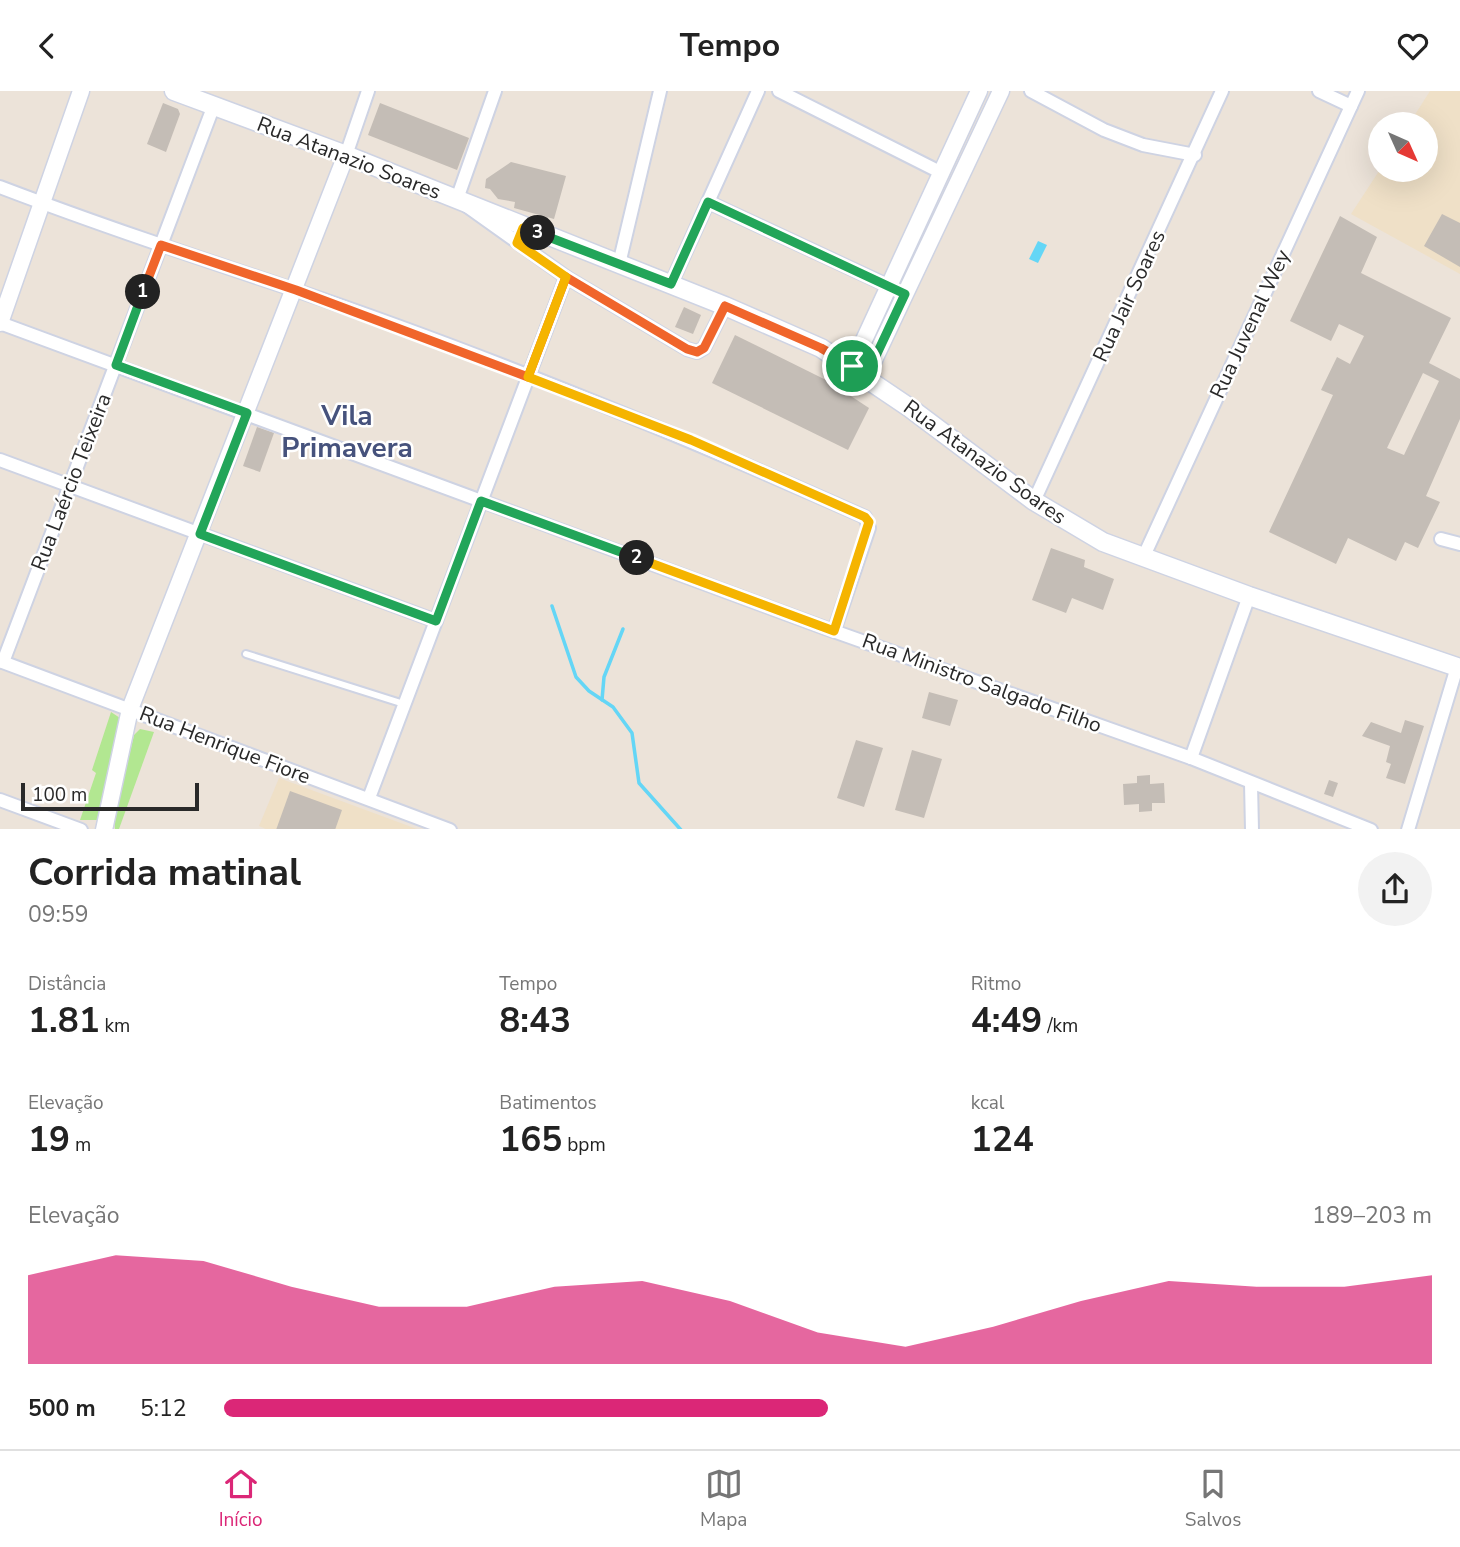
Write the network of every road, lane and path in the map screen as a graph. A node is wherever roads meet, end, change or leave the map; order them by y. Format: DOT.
graph roads {
  1 [pos="81,91"];
  2 [pos="174,91"];
  3 [pos="368,91"];
  4 [pos="495,91"];
  5 [pos="660,91"];
  6 [pos="758,91"];
  7 [pos="779,91"];
  8 [pos="979,91"];
  9 [pos="1001,91"];
  10 [pos="1031,91"];
  11 [pos="1222,91"];
  12 [pos="1319,91"];
  13 [pos="1358,91"];
  14 [pos="216,98"];
  15 [pos="1351,106"];
  16 [pos="346,155"];
  17 [pos="1195,155"];
  18 [pos="942,173"];
  19 [pos="0,187"];
  20 [pos="457,199"];
  21 [pos="40,202"];
  22 [pos="708,202"];
  23 [pos="520,235"];
  24 [pos="161,245"];
  25 [pos="619,264"];
  26 [pos="566,277"];
  27 [pos="671,284"];
  28 [pos="889,287"];
  29 [pos="296,290"];
  30 [pos="905,294"];
  31 [pos="725,306"];
  32 [pos="0,323"];
  33 [pos="116,365"];
  34 [pos="859,372"];
  35 [pos="528,377"];
  36 [pos="247,413"];
  37 [pos="0,460"];
  38 [pos="69,486"];
  39 [pos="481,501"];
  40 [pos="1034,501"];
  41 [pos="200,534"];
  42 [pos="1441,539"];
  43 [pos="1460,544"];
  44 [pos="1143,558"];
  45 [pos="1248,596"];
  46 [pos="436,621"];
  47 [pos="834,631"];
  48 [pos="246,654"];
  49 [pos="1,662"];
  50 [pos="1459,668"];
  51 [pos="404,704"];
  52 [pos="130,709"];
  53 [pos="1191,758"];
  54 [pos="1251,783"];
  55 [pos="369,798"];
  56 [pos="0,800"];
  57 [pos="80,829"];
  58 [pos="104,829"];
  59 [pos="450,829"];
  60 [pos="1252,829"];
  61 [pos="1371,829"];
  62 [pos="1408,829"];
  1 -- 21 [label="street"];
  2 -- 14 [label="main road, Rua Atanazio Soares"];
  3 -- 16 [label="street"];
  4 -- 20 [label="street"];
  5 -- 25 [label="street"];
  6 -- 22 [label="street"];
  7 -- 18 [label="street"];
  8 -- 18 [label="street"];
  9 -- 30 [label="street"];
  10 -- 17 [label="street"];
  11 -- 17 [label="street, Rua Jair Soares"];
  12 -- 15 [label="street"];
  13 -- 15 [label="street, Rua Juvenal Wey"];
  14 -- 16 [label="main road, Rua Atanazio Soares"];
  14 -- 24 [label="street, Rua Laércio Teixeira"];
  15 -- 44 [label="street, Rua Juvenal Wey"];
  16 -- 20 [label="main road, Rua Atanazio Soares"];
  16 -- 29 [label="street"];
  17 -- 40 [label="street, Rua Jair Soares"];
  18 -- 28 [label="street"];
  19 -- 21 [label="street"];
  20 -- 23 [label="main road, Rua Atanazio Soares"];
  21 -- 24 [label="street"];
  21 -- 32 [label="street"];
  22 -- 27 [label="street"];
  22 -- 28 [label="street"];
  23 -- 25 [label="main road, Rua Atanazio Soares"];
  23 -- 26 [label="street"];
  24 -- 29 [label="street"];
  24 -- 33 [label="street, Rua Laércio Teixeira"];
  25 -- 27 [label="main road, Rua Atanazio Soares"];
  26 -- 31 [label="street"];
  26 -- 35 [label="street"];
  27 -- 31 [label="main road, Rua Atanazio Soares"];
  28 -- 30 [label="street"];
  28 -- 34 [label="street"];
  29 -- 35 [label="street"];
  29 -- 36 [label="street"];
  30 -- 34 [label="street"];
  31 -- 34 [label="main road, Rua Atanazio Soares"];
  32 -- 33 [label="street, Rua Ministro Salgado Filho"];
  33 -- 36 [label="street, Rua Ministro Salgado Filho"];
  33 -- 38 [label="street, Rua Laércio Teixeira"];
  34 -- 40 [label="main road, Rua Atanazio Soares"];
  35 -- 39 [label="street"];
  35 -- 47 [label="street"];
  36 -- 39 [label="street, Rua Ministro Salgado Filho"];
  36 -- 41 [label="street"];
  37 -- 38 [label="street"];
  38 -- 41 [label="street"];
  38 -- 49 [label="street, Rua Laércio Teixeira"];
  39 -- 46 [label="street"];
  39 -- 47 [label="street, Rua Ministro Salgado Filho"];
  40 -- 44 [label="main road, Rua Atanazio Soares"];
  41 -- 46 [label="street"];
  41 -- 52 [label="street"];
  42 -- 43 [label="street"];
  44 -- 45 [label="main road, Rua Atanazio Soares"];
  45 -- 50 [label="main road, Rua Atanazio Soares"];
  45 -- 53 [label="street"];
  46 -- 51 [label="street"];
  47 -- 53 [label="street, Rua Ministro Salgado Filho"];
  48 -- 51 [label="lane"];
  49 -- 52 [label="street, Rua Henrique Fiore"];
  50 -- 62 [label="street"];
  51 -- 55 [label="street"];
  52 -- 55 [label="street, Rua Henrique Fiore"];
  52 -- 58 [label="street"];
  53 -- 54 [label="street, Rua Ministro Salgado Filho"];
  54 -- 60 [label="street"];
  54 -- 61 [label="street, Rua Ministro Salgado Filho"];
  55 -- 59 [label="street, Rua Henrique Fiore"];
  56 -- 57 [label="street"];
}
